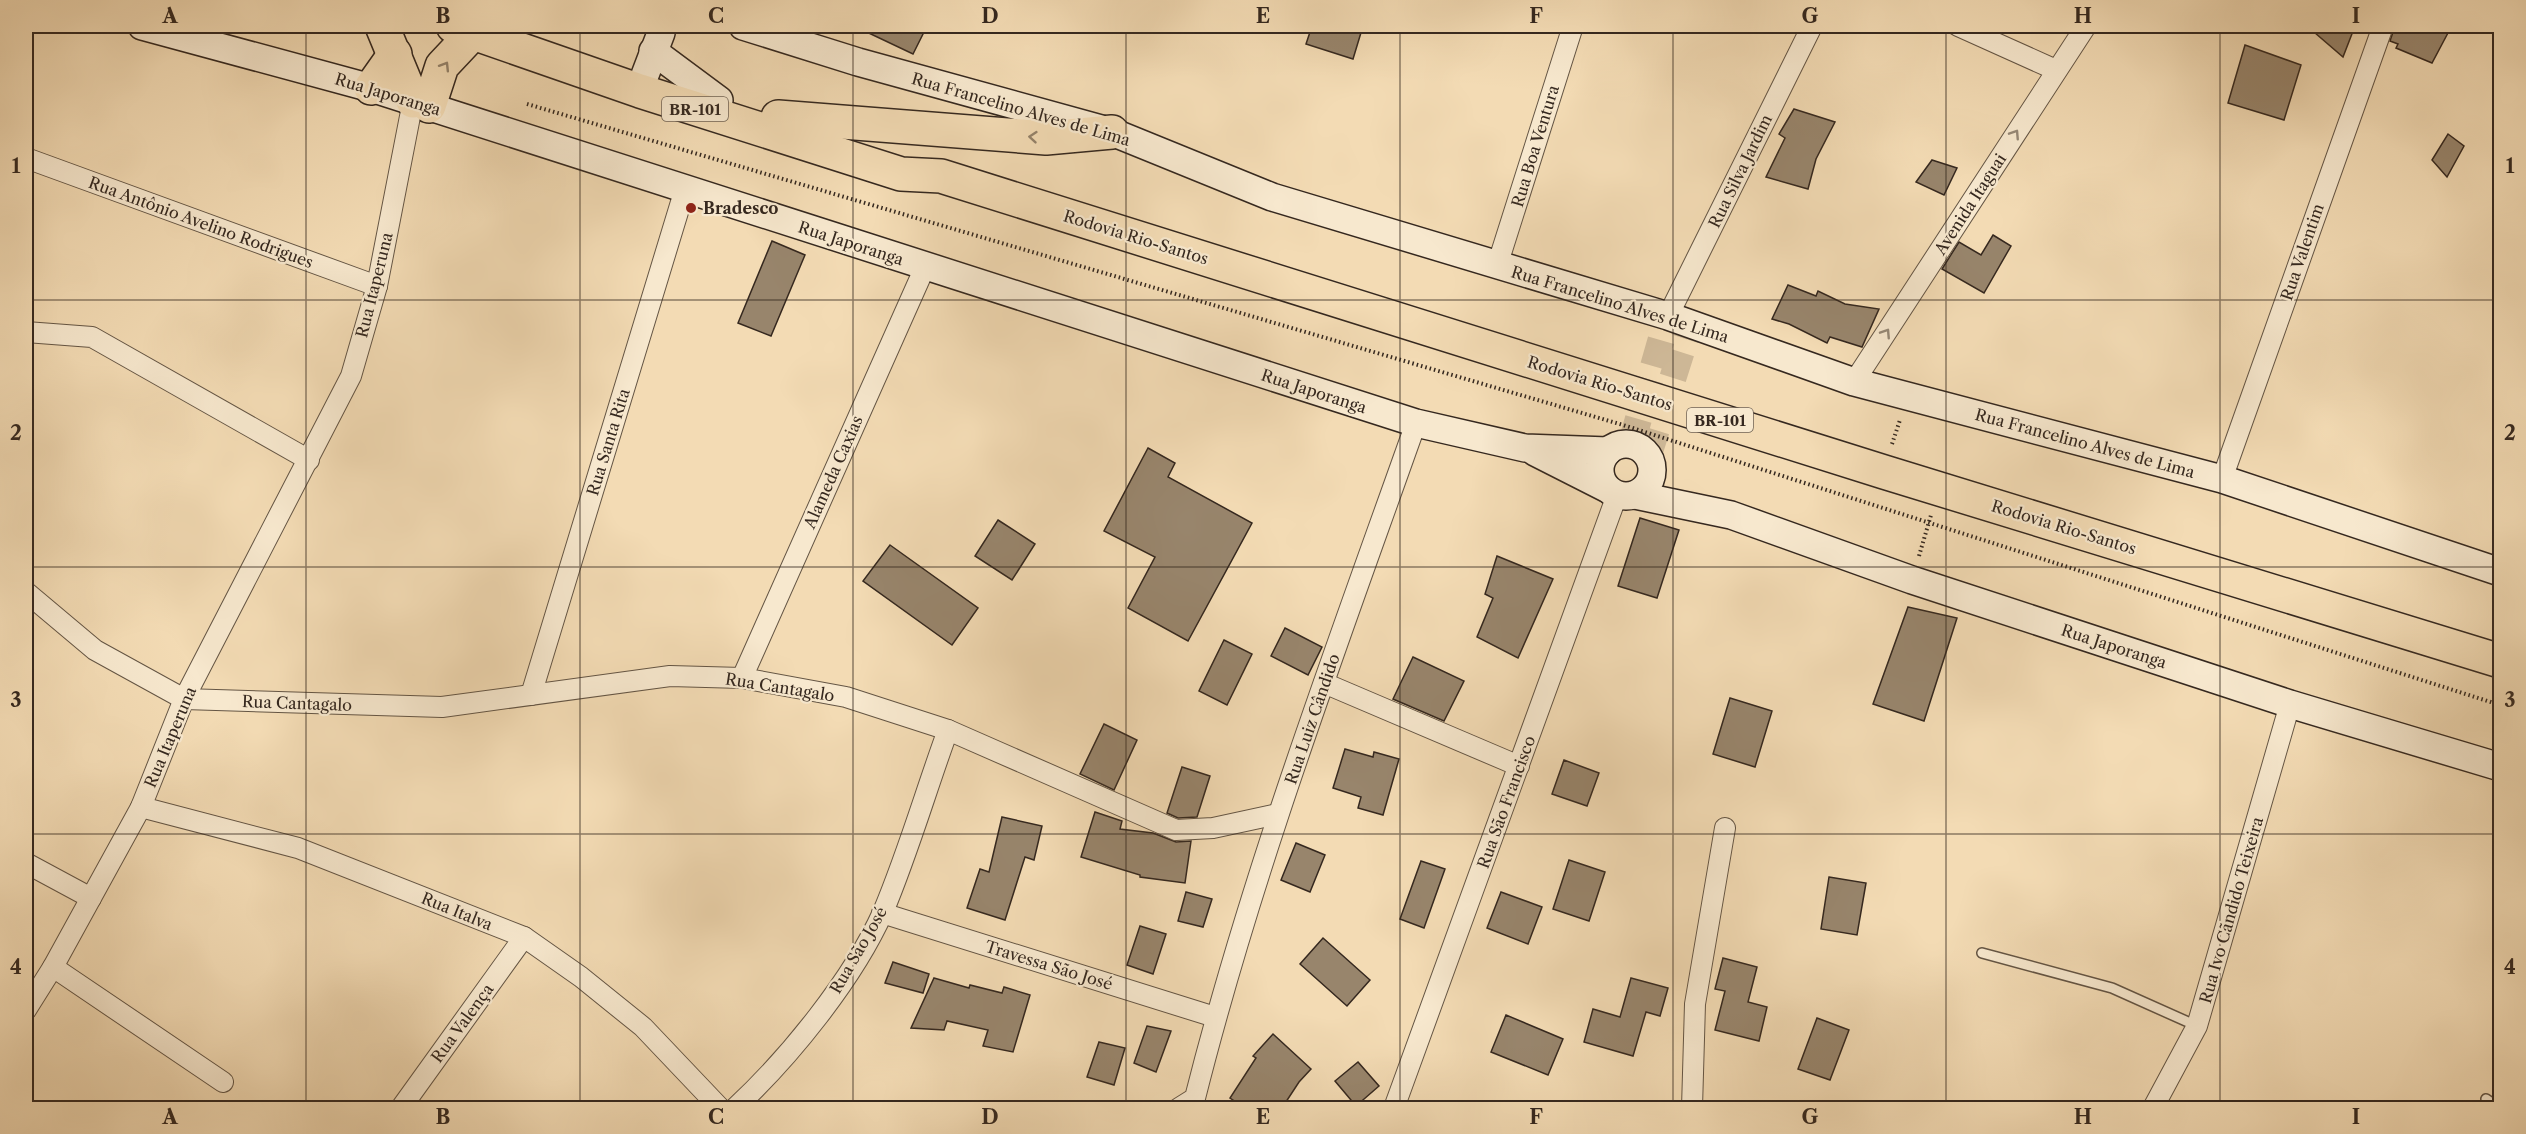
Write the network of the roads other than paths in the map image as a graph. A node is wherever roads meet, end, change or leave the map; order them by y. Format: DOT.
graph roads {
  1 [pos="142,26"];
  2 [pos="506,26"];
  3 [pos="743,26"];
  4 [pos="1573,26"];
  5 [pos="1812,26"];
  6 [pos="1958,26"];
  7 [pos="2086,26"];
  8 [pos="2383,26"];
  9 [pos="463,29"];
  10 [pos="389,40"];
  11 [pos="656,46"];
  12 [pos="2056,70"];
  13 [pos="372,88"];
  14 [pos="421,103"];
  15 [pos="778,117"];
  16 [pos="1112,132"];
  17 [pos="26,158"];
  18 [pos="941,176"];
  19 [pos="685,189"];
  20 [pos="1497,266"];
  21 [pos="925,267"];
  22 [pos="377,286"];
  23 [pos="1668,316"];
  24 [pos="26,332"];
  25 [pos="1854,382"];
  26 [pos="1416,423"];
  27 [pos="1526,448"];
  28 [pos="1608,451"];
  29 [pos="309,460"];
  30 [pos="1652,471"];
  31 [pos="2222,479"];
  32 [pos="1620,493"];
  33 [pos="1731,515"];
  34 [pos="2500,572"];
  35 [pos="26,592"];
  36 [pos="2500,661"];
  37 [pos="742,678"];
  38 [pos="1324,683"];
  39 [pos="531,695"];
  40 [pos="184,699"];
  41 [pos="2290,704"];
  42 [pos="948,730"];
  43 [pos="1518,766"];
  44 [pos="2500,767"];
  45 [pos="141,807"];
  46 [pos="1278,814"];
  47 [pos="1725,828"];
  48 [pos="26,864"];
  49 [pos="91,898"];
  50 [pos="882,913"];
  51 [pos="524,937"];
  52 [pos="1982,953"];
  53 [pos="53,967"];
  54 [pos="26,1010"];
  55 [pos="1215,1017"];
  56 [pos="2197,1026"];
  57 [pos="223,1082"];
  58 [pos="2486,1099"];
  59 [pos="401,1108"];
  60 [pos="720,1108"];
  61 [pos="735,1108"];
  62 [pos="1179,1108"];
  63 [pos="1394,1108"];
  64 [pos="1692,1108"];
  65 [pos="2153,1108"];
  66 [pos="2499,1108"];
  1 -- 13 [label="main road, Rua Japoranga"];
  2 -- 11 [label="highway, Rodovia Rio-Santos / BR-101"];
  3 -- 16 [label="main road, Rua Francelino Alves de Lima"];
  4 -- 20 [label="street, Rua Boa Ventura"];
  5 -- 23 [label="street, Rua Silva Jardim"];
  6 -- 12 [label="street"];
  7 -- 12 [label="street, Avenida Itaguai"];
  8 -- 31 [label="street, Rua Valentim"];
  14 -- 9 [label="highway, one-way"];
  9 -- 18 [label="highway, Rodovia Rio-Santos / BR-101"];
  10 -- 13 [label="highway"];
  10 -- 14 [label="highway"];
  11 -- 15 [label="highway, Rodovia Rio-Santos / BR-101"];
  25 -- 12 [label="street, Avenida Itaguai, one-way"];
  13 -- 14 [label="main road, Rua Japoranga"];
  14 -- 19 [label="main road, Rua Japoranga"];
  14 -- 22 [label="street, Rua Itaperuna"];
  16 -- 15 [label="highway, one-way"];
  15 -- 18 [label="highway, Rodovia Rio-Santos / BR-101"];
  16 -- 20 [label="main road, Rua Francelino Alves de Lima"];
  17 -- 22 [label="street, Rua Antônio Avelino Rodrigues"];
  18 -- 36 [label="highway, Rodovia Rio-Santos / BR-101"];
  19 -- 21 [label="main road, Rua Japoranga"];
  19 -- 39 [label="street, Rua Santa Rita"];
  20 -- 23 [label="main road, Rua Francelino Alves de Lima"];
  21 -- 26 [label="main road, Rua Japoranga"];
  21 -- 37 [label="street, Alameda Caxias"];
  22 -- 29 [label="street, Rua Itaperuna"];
  23 -- 25 [label="main road, Rua Francelino Alves de Lima"];
  24 -- 29 [label="street"];
  25 -- 31 [label="main road, Rua Francelino Alves de Lima"];
  26 -- 27 [label="main road, Rua Japoranga"];
  26 -- 38 [label="street, Rua Luiz Cândido"];
  27 -- 28 [label="main road, Rua Japoranga"];
  27 -- 32 [label="main road, Rua Japoranga"];
  28 -- 30 [label="main road"];
  28 -- 32 [label="main road"];
  29 -- 40 [label="street, Rua Itaperuna"];
  30 -- 32 [label="main road"];
  30 -- 33 [label="main road, Rua Japoranga"];
  31 -- 34 [label="main road, Rua Francelino Alves de Lima"];
  32 -- 33 [label="main road, Rua Japoranga"];
  32 -- 43 [label="street, Rua São Francisco"];
  33 -- 41 [label="main road, Rua Japoranga"];
  35 -- 40 [label="street"];
  37 -- 39 [label="street, Rua Cantagalo"];
  37 -- 42 [label="street, Rua Cantagalo"];
  38 -- 43 [label="street"];
  38 -- 46 [label="street, Rua Luiz Cândido"];
  39 -- 40 [label="street, Rua Cantagalo"];
  40 -- 45 [label="street, Rua Itaperuna"];
  41 -- 44 [label="main road, Rua Japoranga"];
  41 -- 56 [label="street, Rua Ivo Cãndido Teixeira"];
  42 -- 46 [label="street, Rua Cantagalo"];
  42 -- 50 [label="street, Rua São José"];
  43 -- 63 [label="street, Rua São Francisco"];
  45 -- 49 [label="street, Rua Itaperuna"];
  45 -- 51 [label="street, Rua Italva"];
  46 -- 55 [label="street, Rua Luiz Cândido"];
  47 -- 64 [label="street"];
  48 -- 49 [label="street"];
  49 -- 53 [label="street, Rua Itaperuna"];
  50 -- 55 [label="street, Travessa São José"];
  50 -- 61 [label="street, Rua São José"];
  51 -- 59 [label="street, Rua Valença"];
  51 -- 60 [label="street, Rua Italva"];
  52 -- 56 [label="lane"];
  53 -- 54 [label="street, Rua Itaperuna"];
  53 -- 57 [label="street"];
  55 -- 62 [label="street, Rua Luiz Cândido"];
  56 -- 65 [label="street, Rua Ivo Cãndido Teixeira"];
  58 -- 66 [label="lane"];
}
